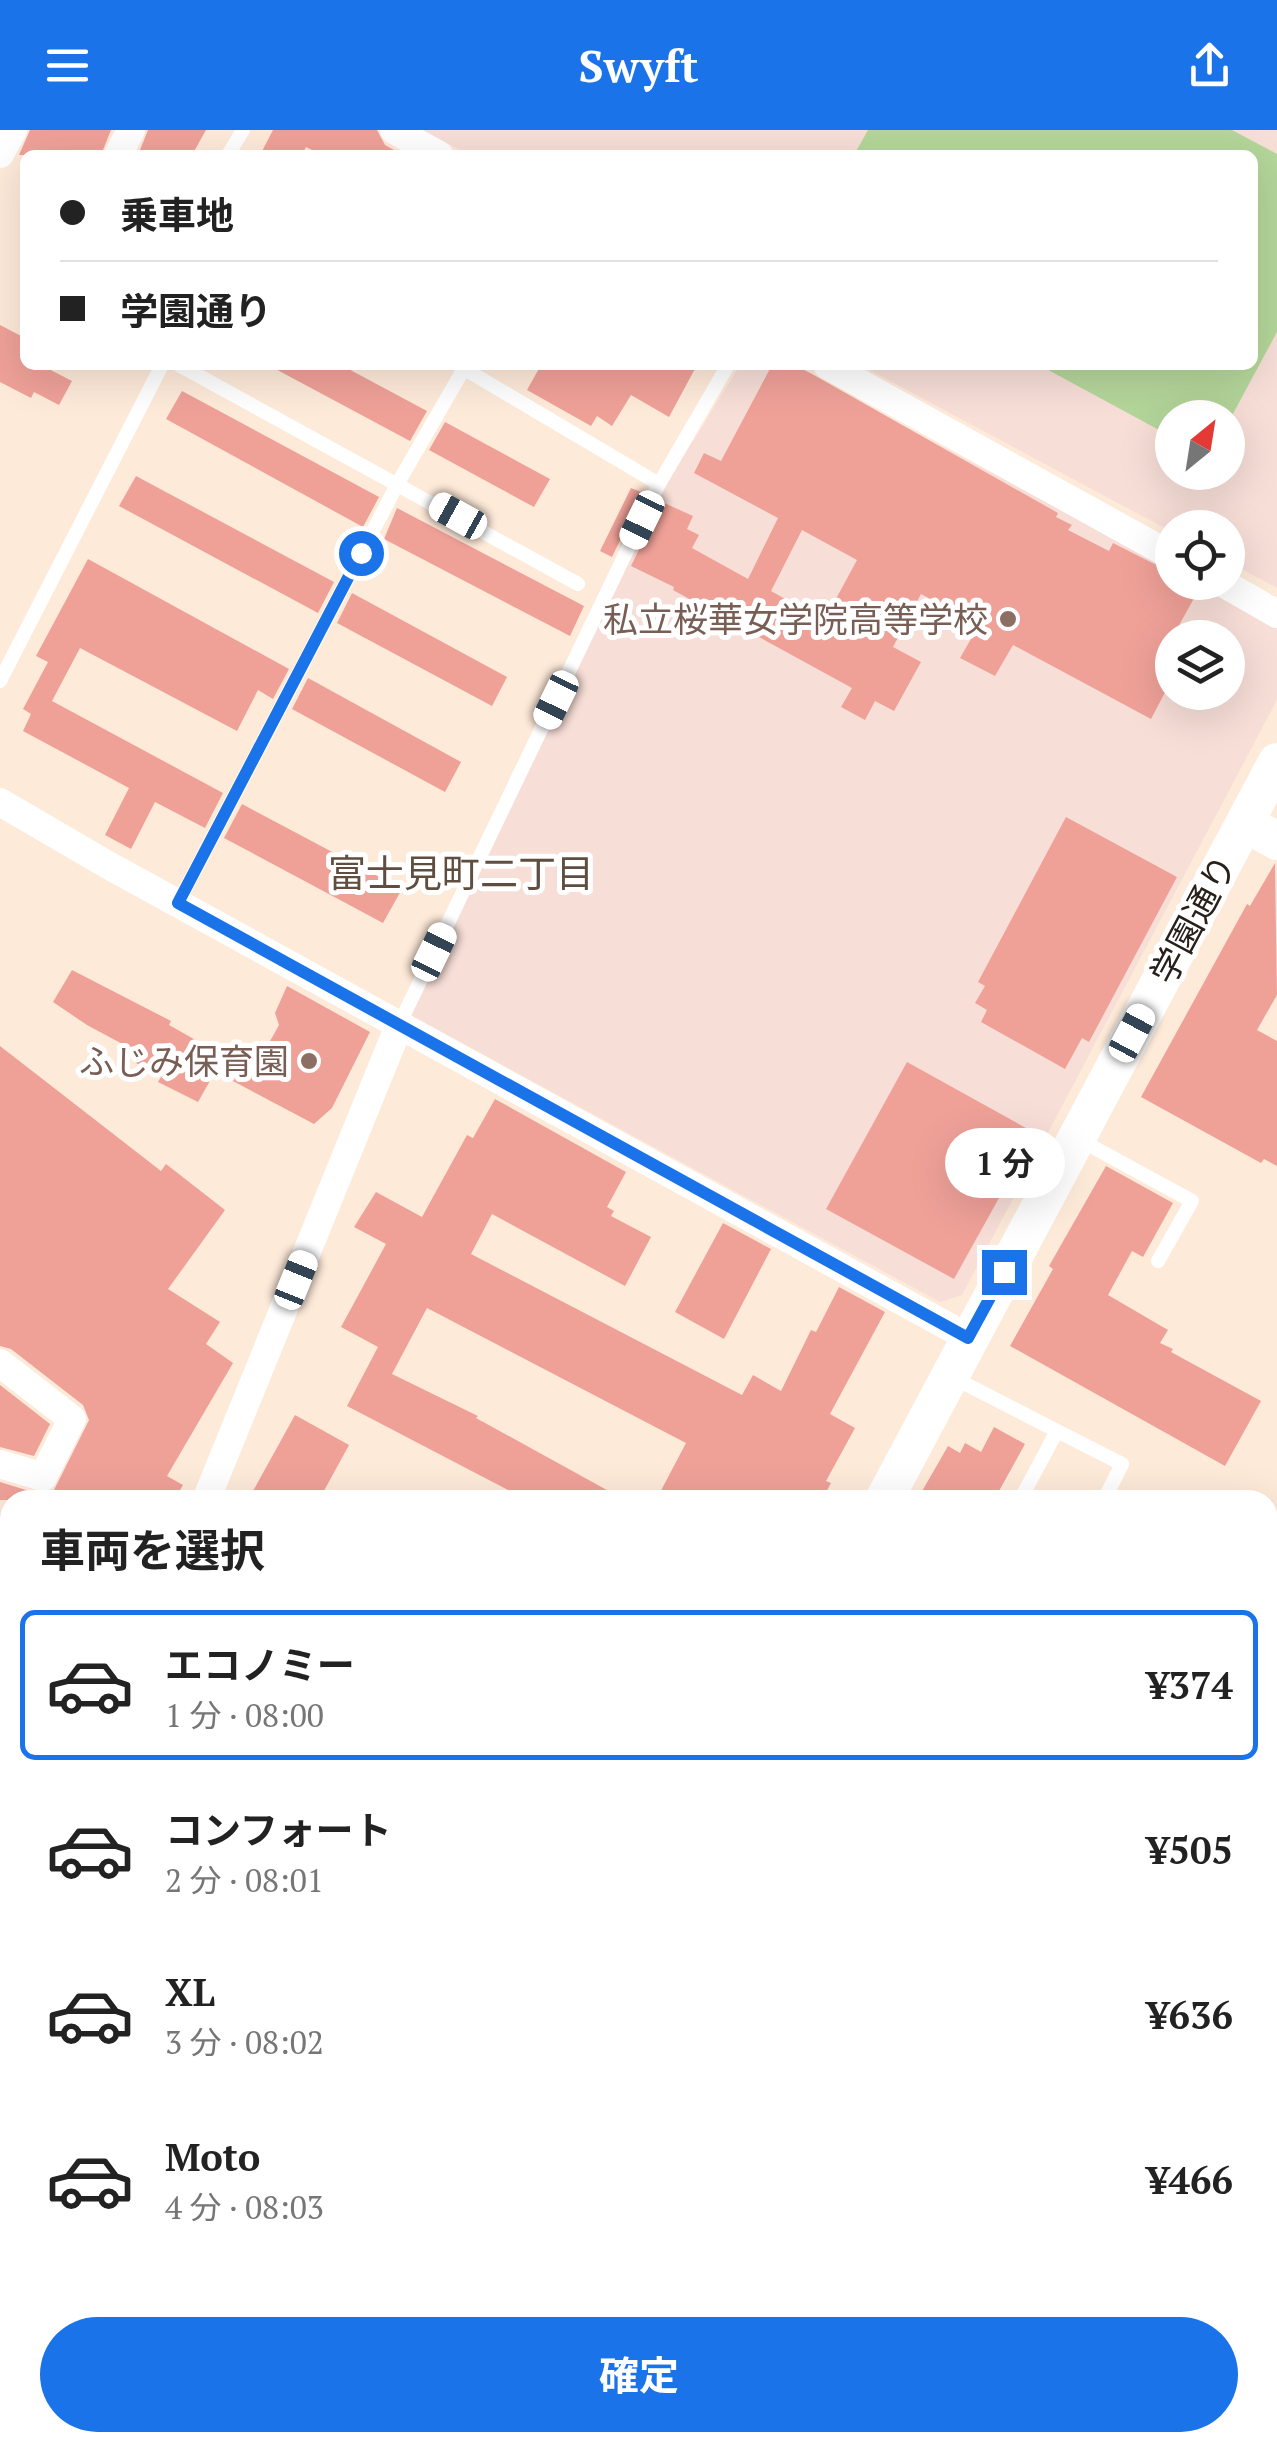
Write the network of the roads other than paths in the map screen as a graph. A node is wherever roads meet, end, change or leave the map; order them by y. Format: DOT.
graph roads {
  1 [pos="13,130"];
  2 [pos="0,154"];
  3 [pos="159,370"];
  4 [pos="188,370"];
  5 [pos="460,370"];
  6 [pos="469,370"];
  7 [pos="725,370"];
  8 [pos="835,370"];
  9 [pos="398,483"];
  10 [pos="660,484"];
  11 [pos="1155,547"];
  12 [pos="578,584"];
  13 [pos="1245,596"];
  14 [pos="1277,614"];
  15 [pos="0,681"];
  16 [pos="1277,762"];
  17 [pos="0,802"];
  18 [pos="1261,832"];
  19 [pos="178,903"];
  20 [pos="400,1024"];
  21 [pos="1075,1138"];
  22 [pos="1158,1261"];
  23 [pos="968,1338"];
  24 [pos="0,1363"];
  25 [pos="948,1376"];
  26 [pos="1057,1431"];
  27 [pos="0,1464"];
  28 [pos="210,1490"];
  29 [pos="889,1490"];
  30 [pos="1025,1490"];
  31 [pos="1109,1490"];
  1 -- 2 [label="street"];
  3 -- 15 [label="lane"];
  4 -- 9 [label="lane"];
  5 -- 9 [label="lane"];
  6 -- 10 [label="lane"];
  7 -- 10 [label="lane"];
  8 -- 11 [label="street"];
  9 -- 12 [label="lane"];
  9 -- 19 [label="lane"];
  10 -- 20 [label="lane"];
  13 -- 14 [label="street"];
  16 -- 18 [label="street, 学園通り"];
  17 -- 19 [label="street"];
  18 -- 21 [label="street, 学園通り"];
  19 -- 20 [label="street"];
  20 -- 23 [label="street"];
  20 -- 28 [label="street"];
  21 -- 22 [label="lane"];
  21 -- 23 [label="street, 学園通り"];
  23 -- 25 [label="street, 学園通り"];
  24 -- 27 [label="street"];
  25 -- 26 [label="lane"];
  25 -- 29 [label="street, 学園通り"];
  26 -- 30 [label="lane"];
  26 -- 31 [label="lane"];
}
